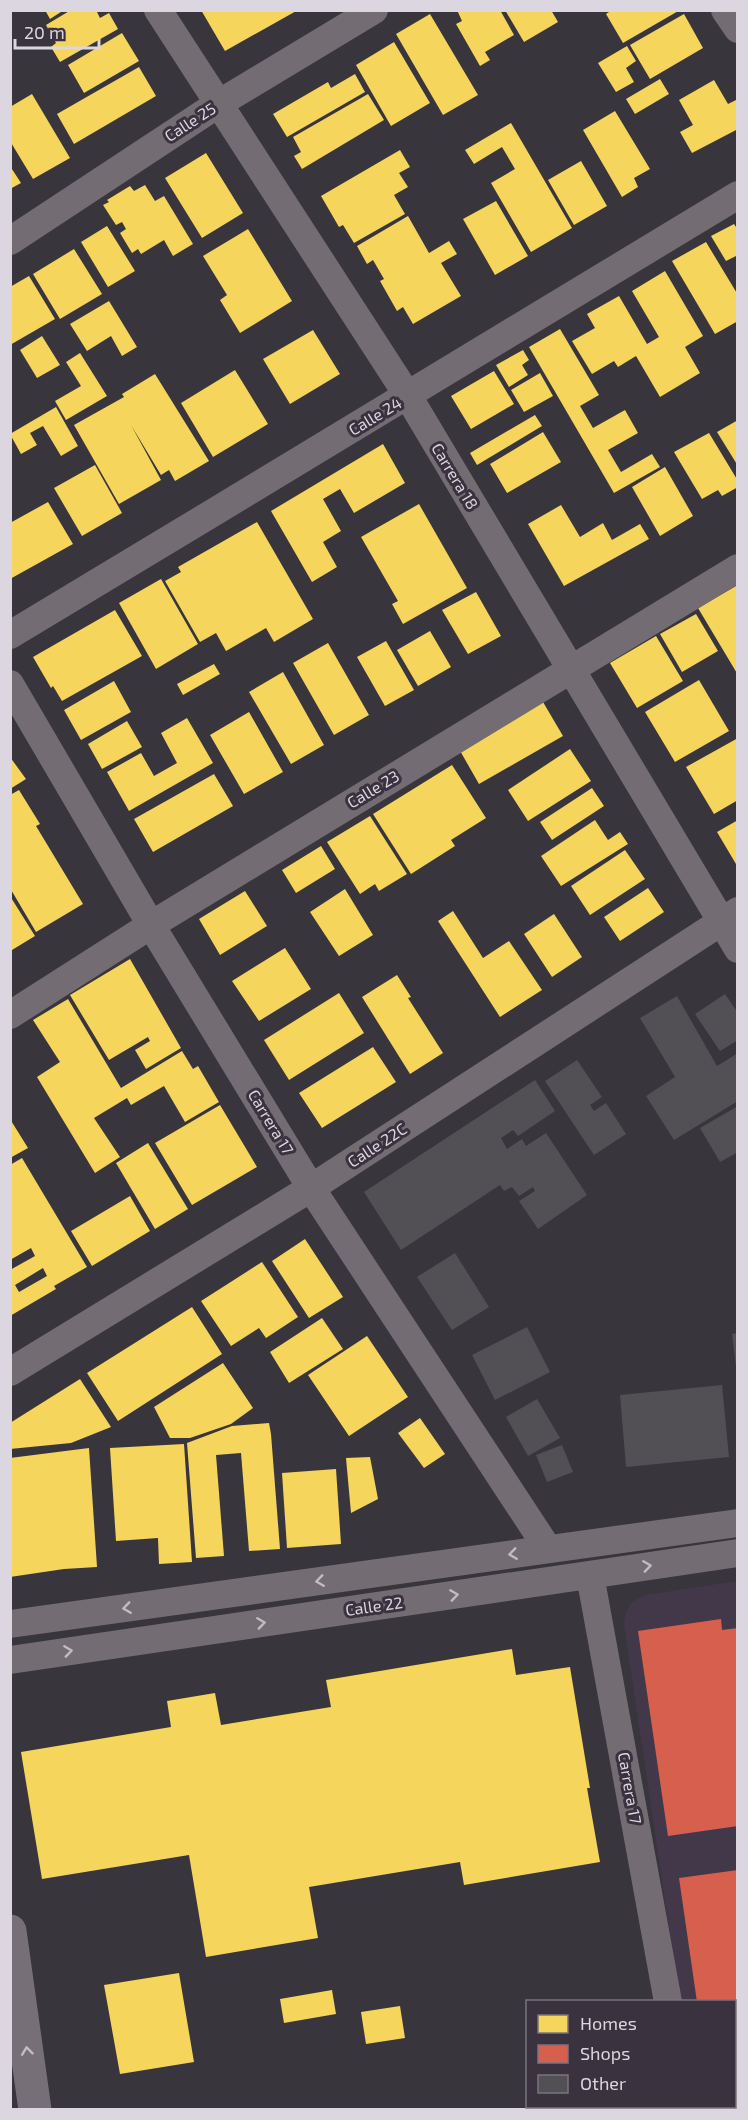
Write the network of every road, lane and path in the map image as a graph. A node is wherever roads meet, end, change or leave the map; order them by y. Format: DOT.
graph roads {
  1 [pos="158,10"];
  2 [pos="374,10"];
  3 [pos="725,10"];
  4 [pos="738,29"];
  5 [pos="218,104"];
  6 [pos="738,195"];
  7 [pos="10,241"];
  8 [pos="408,396"];
  9 [pos="738,568"];
  10 [pos="10,635"];
  11 [pos="569,669"];
  12 [pos="10,684"];
  13 [pos="728,916"];
  14 [pos="151,924"];
  15 [pos="738,950"];
  16 [pos="10,1015"];
  17 [pos="311,1188"];
  18 [pos="10,1372"];
  19 [pos="738,1523"];
  20 [pos="548,1549"];
  21 [pos="738,1553"];
  22 [pos="590,1575"];
  23 [pos="10,1624"];
  24 [pos="10,1659"];
  25 [pos="10,1931"];
  26 [pos="668,2000"];
  27 [pos="35,2109"];
  1 -- 5 [label="street, Carrera 18"];
  2 -- 5 [label="street, Calle 25"];
  3 -- 4 [label="street"];
  5 -- 7 [label="street, Calle 25"];
  5 -- 8 [label="street, Carrera 18"];
  6 -- 8 [label="street, Calle 24"];
  8 -- 10 [label="street, Calle 24"];
  8 -- 11 [label="street, Carrera 18"];
  9 -- 11 [label="street, Calle 23"];
  11 -- 13 [label="street, Carrera 18"];
  11 -- 14 [label="street, Calle 23"];
  12 -- 14 [label="street, Carrera 17"];
  13 -- 15 [label="street, Carrera 18"];
  13 -- 17 [label="street, Calle 22C"];
  14 -- 16 [label="street, Calle 23"];
  14 -- 17 [label="street, Carrera 17"];
  17 -- 18 [label="street, Calle 22C"];
  17 -- 20 [label="street, Carrera 17"];
  19 -- 20 [label="street, Calle 22"];
  20 -- 23 [label="street, Calle 22, one-way"];
  22 -- 21 [label="street, Calle 22, one-way"];
  24 -- 22 [label="street, Calle 22, one-way"];
  22 -- 26 [label="street, Carrera 17"];
  27 -- 25 [label="street, one-way"];
}
